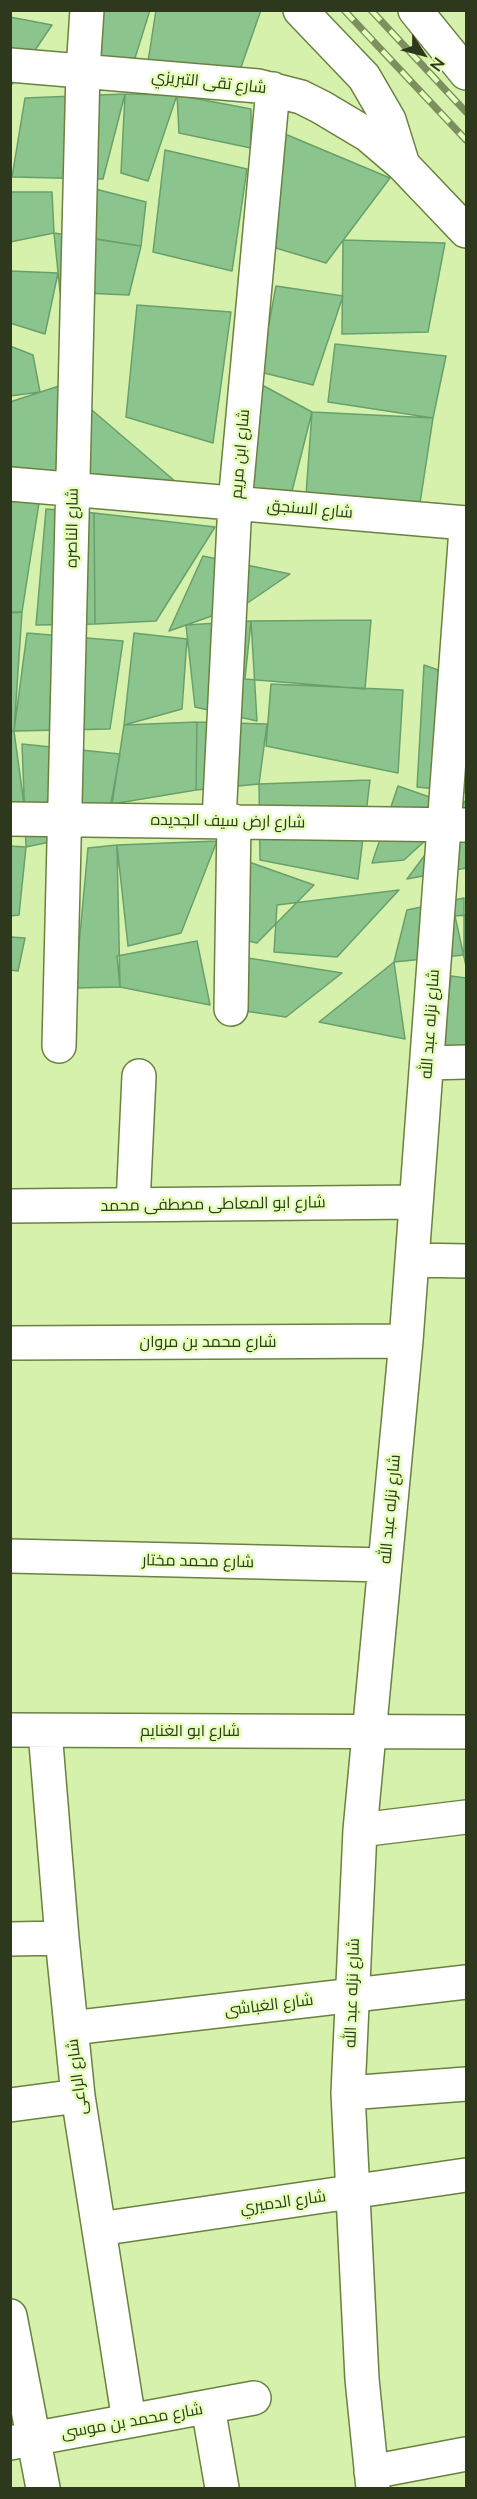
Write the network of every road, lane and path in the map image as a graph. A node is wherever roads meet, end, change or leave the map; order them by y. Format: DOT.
graph roads {
  1 [pos="87,10"];
  2 [pos="300,10"];
  3 [pos="415,10"];
  4 [pos="10,65"];
  5 [pos="83,70"];
  6 [pos="466,73"];
  7 [pos="273,89"];
  8 [pos="403,165"];
  9 [pos="466,231"];
  10 [pos="10,484"];
  11 [pos="73,489"];
  12 [pos="235,503"];
  13 [pos="466,523"];
  14 [pos="466,529"];
  15 [pos="460,714"];
  16 [pos="10,819"];
  17 [pos="65,820"];
  18 [pos="227,821"];
  19 [pos="456,825"];
  20 [pos="231,1009"];
  21 [pos="60,1046"];
  22 [pos="466,1062"];
  23 [pos="427,1063"];
  24 [pos="139,1076"];
  25 [pos="416,1202"];
  26 [pos="133,1205"];
  27 [pos="10,1206"];
  28 [pos="412,1260"];
  29 [pos="466,1261"];
  30 [pos="406,1341"];
  31 [pos="10,1343"];
  32 [pos="10,1556"];
  33 [pos="385,1565"];
  34 [pos="10,1730"];
  35 [pos="369,1730"];
  36 [pos="45,1731"];
  37 [pos="466,1732"];
  38 [pos="466,1817"];
  39 [pos="360,1830"];
  40 [pos="62,1938"];
  41 [pos="10,1939"];
  42 [pos="466,1982"];
  43 [pos="352,1995"];
  44 [pos="71,2028"];
  45 [pos="466,2084"];
  46 [pos="348,2093"];
  47 [pos="78,2096"];
  48 [pos="10,2105"];
  49 [pos="466,2175"];
  50 [pos="354,2192"];
  51 [pos="99,2229"];
  52 [pos="10,2316"];
  53 [pos="254,2398"];
  54 [pos="208,2407"];
  55 [pos="129,2421"];
  56 [pos="22,2441"];
  57 [pos="466,2454"];
  58 [pos="372,2480"];
  59 [pos="44,2488"];
  60 [pos="222,2488"];
  1 -- 5 [label="street, شارع الناصره"];
  2 -- 8 [label="street"];
  3 -- 6 [label="street"];
  4 -- 5 [label="street, شارع تقى التبريزي"];
  5 -- 7 [label="street, شارع تقى التبريزي"];
  5 -- 11 [label="street, شارع الناصره"];
  7 -- 8 [label="street, شارع تقى التبريزي"];
  7 -- 12 [label="street, شارع ابن مريم"];
  8 -- 9 [label="street, شارع تقى التبريزي"];
  10 -- 11 [label="street, شارع السنجق"];
  11 -- 12 [label="street, شارع السنجق"];
  11 -- 17 [label="street, شارع الناصره"];
  12 -- 13 [label="street, شارع السنجق"];
  12 -- 18 [label="street, شارع ابن مريم"];
  14 -- 15 [label="street, شارع نزله عبد الله"];
  15 -- 19 [label="street, شارع نزله عبد الله"];
  16 -- 17 [label="street, شارع ارض سيف الجديده"];
  17 -- 18 [label="street, شارع ارض سيف الجديده"];
  17 -- 21 [label="street, شارع الناصره"];
  18 -- 19 [label="street, شارع ارض سيف الجديده"];
  18 -- 20 [label="street, شارع ابن مريم"];
  19 -- 23 [label="street, شارع نزله عبد الله"];
  22 -- 23 [label="street"];
  23 -- 25 [label="street, شارع نزله عبد الله"];
  24 -- 26 [label="street"];
  25 -- 26 [label="street, شارع ابو المعاطى مصطفى محمد"];
  25 -- 28 [label="street, شارع نزله عبد الله"];
  26 -- 27 [label="street, شارع ابو المعاطى مصطفى محمد"];
  28 -- 29 [label="street"];
  28 -- 30 [label="street, شارع نزله عبد الله"];
  30 -- 31 [label="street, شارع محمد بن مروان"];
  30 -- 33 [label="street, شارع نزله عبد الله"];
  32 -- 33 [label="street, شارع محمد مختار"];
  33 -- 35 [label="street, شارع نزله عبد الله"];
  34 -- 36 [label="street, شارع ابو الغنايم"];
  35 -- 36 [label="street, شارع ابو الغنايم"];
  35 -- 37 [label="street, شارع ابو الغنايم"];
  35 -- 39 [label="street, شارع نزله عبد الله"];
  36 -- 40 [label="street, شارع الراعى"];
  38 -- 39 [label="street"];
  39 -- 43 [label="street, شارع نزله عبد الله"];
  40 -- 41 [label="street"];
  40 -- 44 [label="street, شارع الراعى"];
  42 -- 43 [label="street, شارع الغباشى"];
  43 -- 44 [label="street, شارع الغباشى"];
  43 -- 46 [label="street, شارع نزله عبد الله"];
  44 -- 47 [label="street, شارع الراعى"];
  45 -- 46 [label="street"];
  46 -- 50 [label="street, شارع نزله عبد الله"];
  47 -- 48 [label="street"];
  47 -- 51 [label="street, شارع الراعى"];
  49 -- 50 [label="street, شارع الدميري"];
  50 -- 51 [label="street, شارع الدميري"];
  50 -- 58 [label="street, شارع نزله عبد الله"];
  51 -- 55 [label="street, شارع الراعى"];
  52 -- 56 [label="street"];
  53 -- 54 [label="street, شارع محمد بن موسى"];
  54 -- 55 [label="street, شارع محمد بن موسى"];
  54 -- 60 [label="street"];
  55 -- 56 [label="street, شارع محمد بن موسى"];
  56 -- 59 [label="street"];
  57 -- 58 [label="street"];
}
